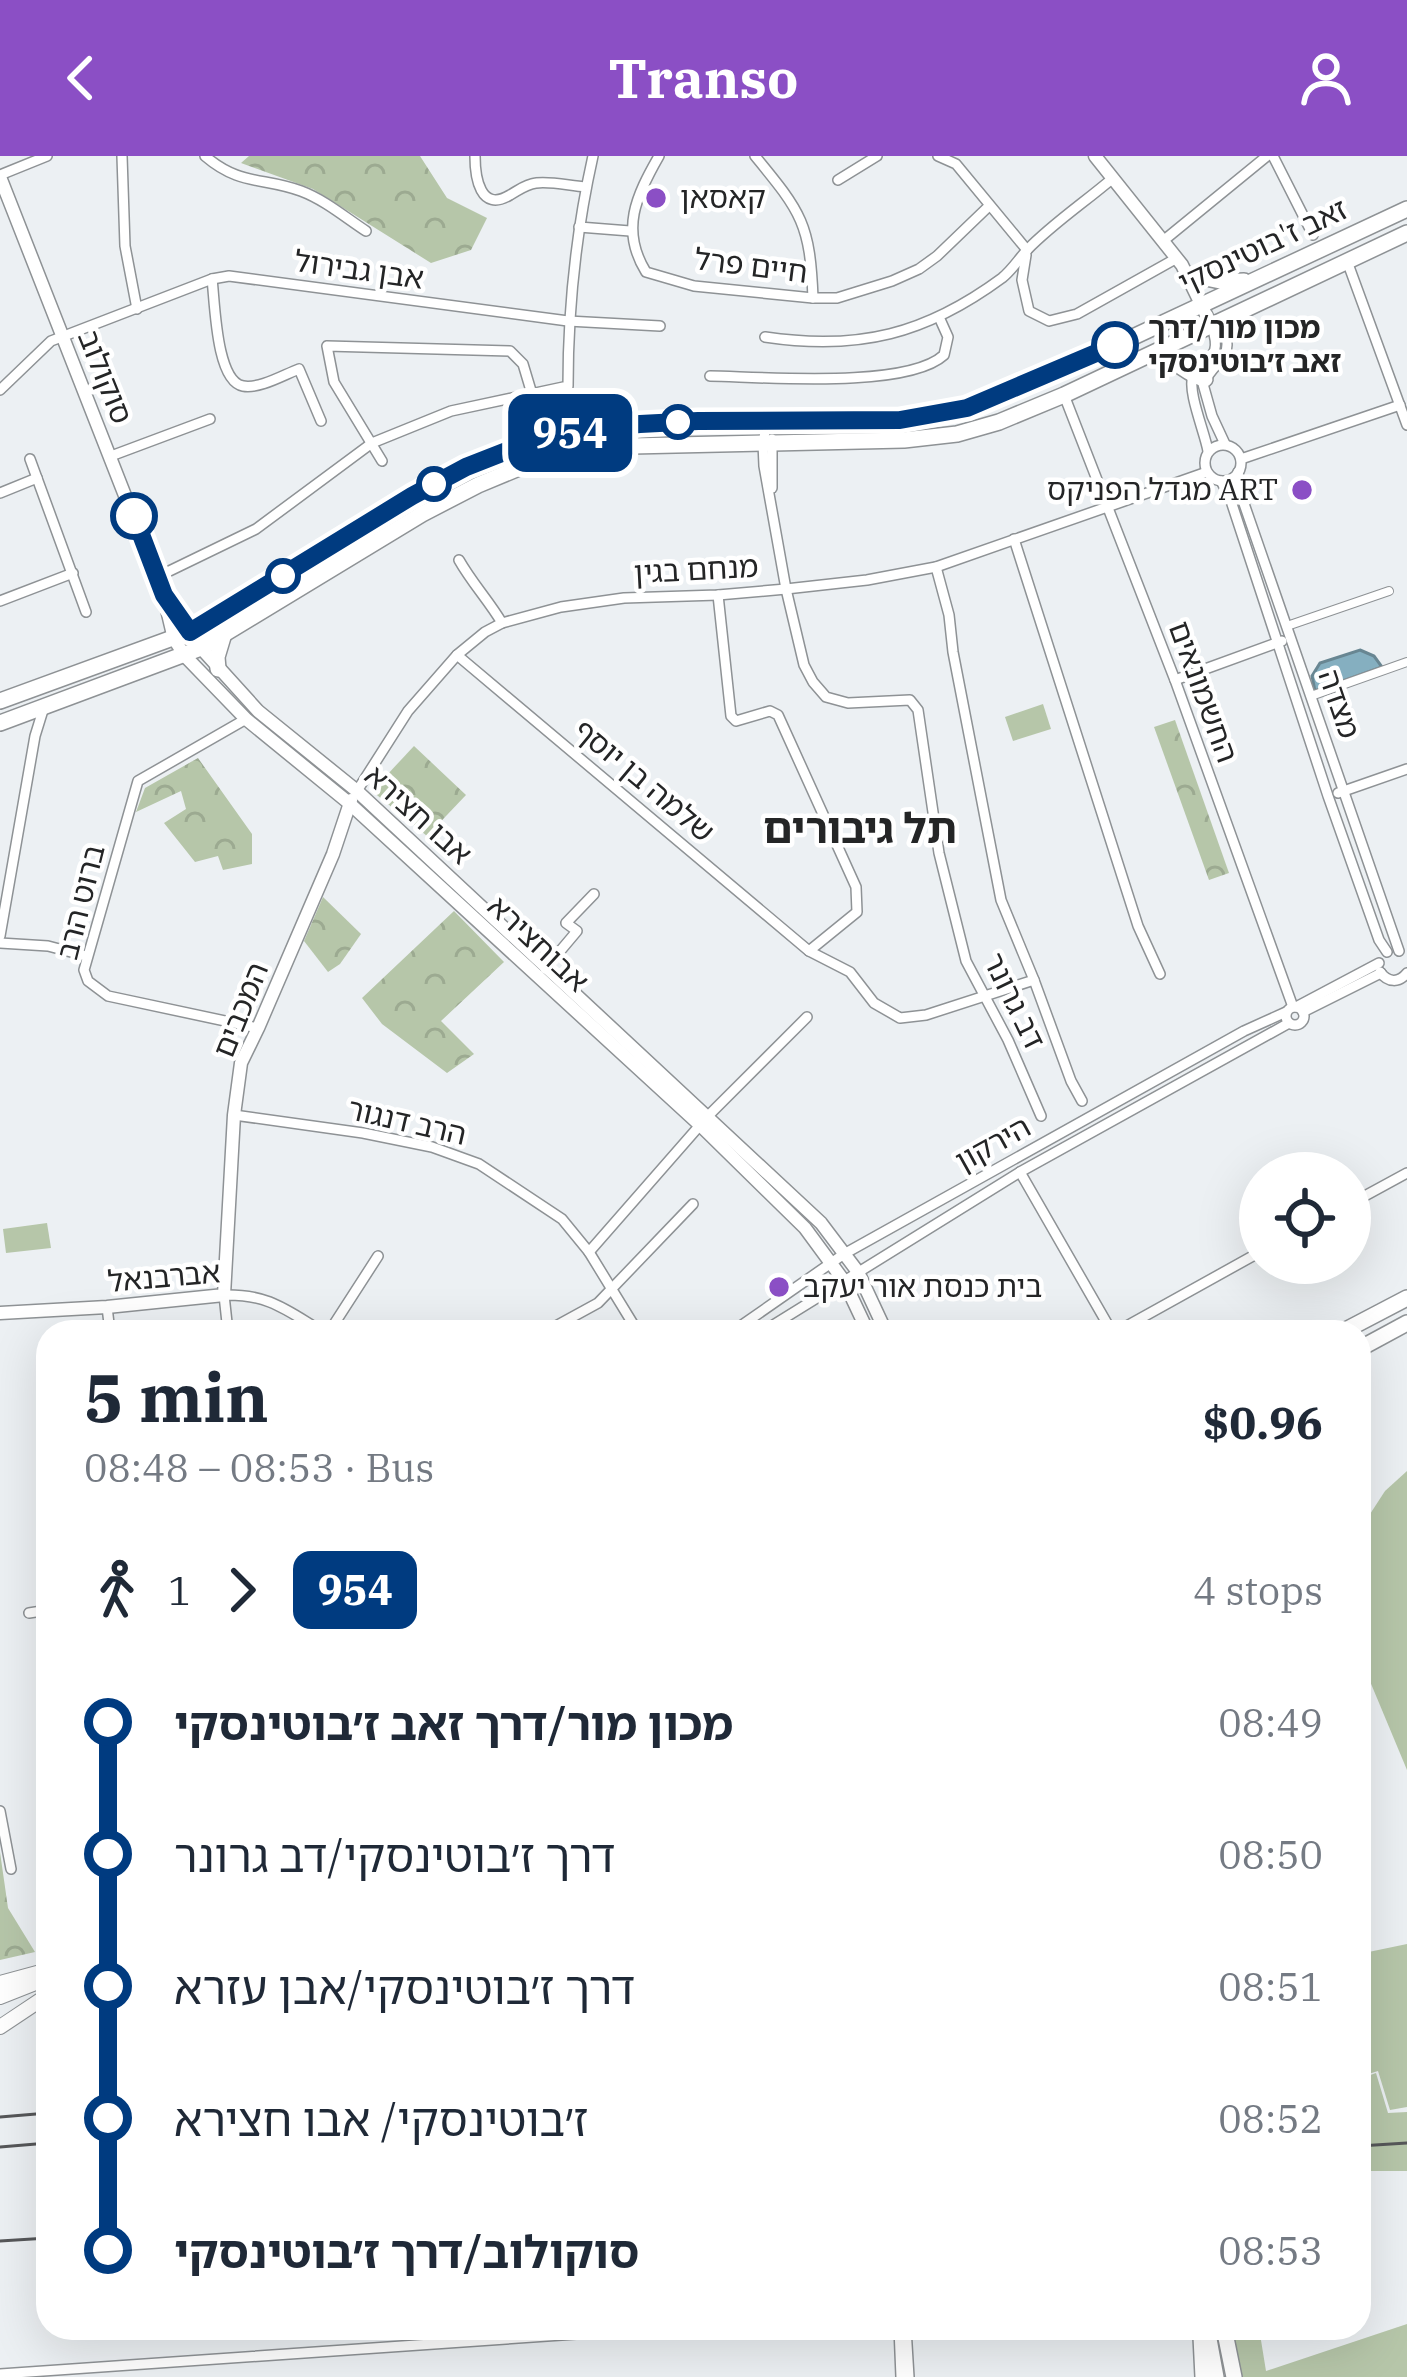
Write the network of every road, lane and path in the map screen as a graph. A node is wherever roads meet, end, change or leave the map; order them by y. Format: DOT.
graph roads {
  1 [pos="47,156"];
  2 [pos="122,156"];
  3 [pos="205,156"];
  4 [pos="475,156"];
  5 [pos="593,156"];
  6 [pos="659,156"];
  7 [pos="755,156"];
  8 [pos="877,156"];
  9 [pos="938,156"];
  10 [pos="1270,156"];
  11 [pos="1098,157"];
  12 [pos="0,176"];
  13 [pos="1113,178"];
  14 [pos="838,180"];
  15 [pos="586,187"];
  16 [pos="989,206"];
  17 [pos="1407,208"];
  18 [pos="579,227"];
  19 [pos="630,231"];
  20 [pos="366,232"];
  21 [pos="1407,233"];
  22 [pos="1313,236"];
  23 [pos="1163,241"];
  24 [pos="1028,250"];
  25 [pos="1347,261"];
  26 [pos="1185,266"];
  27 [pos="1258,278"];
  28 [pos="212,279"];
  29 [pos="813,298"];
  30 [pos="1207,303"];
  31 [pos="137,310"];
  32 [pos="939,317"];
  33 [pos="568,322"];
  34 [pos="1217,324"];
  35 [pos="660,326"];
  36 [pos="63,337"];
  37 [pos="765,337"];
  38 [pos="1150,355"];
  39 [pos="710,376"];
  40 [pos="1199,377"];
  41 [pos="0,390"];
  42 [pos="532,394"];
  43 [pos="1064,395"];
  44 [pos="1400,405"];
  45 [pos="210,419"];
  46 [pos="767,421"];
  47 [pos="321,422"];
  48 [pos="1407,425"];
  49 [pos="372,443"];
  50 [pos="768,443"];
  51 [pos="1225,444"];
  52 [pos="1208,451"];
  53 [pos="111,456"];
  54 [pos="30,459"];
  55 [pos="1241,459"];
  56 [pos="382,461"];
  57 [pos="1207,472"];
  58 [pos="1238,472"];
  59 [pos="37,478"];
  60 [pos="1221,481"];
  61 [pos="0,493"];
  62 [pos="1107,507"];
  63 [pos="1014,539"];
  64 [pos="459,560"];
  65 [pos="936,568"];
  66 [pos="73,573"];
  67 [pos="157,577"];
  68 [pos="786,589"];
  69 [pos="1389,591"];
  70 [pos="718,595"];
  71 [pos="0,601"];
  72 [pos="86,612"];
  73 [pos="502,623"];
  74 [pos="1289,632"];
  75 [pos="225,634"];
  76 [pos="182,636"];
  77 [pos="1277,643"];
  78 [pos="193,652"];
  79 [pos="457,655"];
  80 [pos="1407,662"];
  81 [pos="218,669"];
  82 [pos="1175,680"];
  83 [pos="1311,696"];
  84 [pos="0,701"];
  85 [pos="44,707"];
  86 [pos="246,719"];
  87 [pos="8,720"];
  88 [pos="35,736"];
  89 [pos="1407,769"];
  90 [pos="1343,791"];
  91 [pos="1328,796"];
  92 [pos="353,797"];
  93 [pos="594,894"];
  94 [pos="0,940"];
  95 [pos="809,950"];
  96 [pos="1400,953"];
  97 [pos="86,956"];
  98 [pos="1380,968"];
  99 [pos="543,972"];
  100 [pos="1160,974"];
  101 [pos="1403,976"];
  102 [pos="1034,980"];
  103 [pos="1407,993"];
  104 [pos="985,995"];
  105 [pos="1294,1012"];
  106 [pos="807,1017"];
  107 [pos="258,1028"];
  108 [pos="1082,1101"];
  109 [pos="233,1115"];
  110 [pos="1041,1116"];
  111 [pos="704,1121"];
  112 [pos="1020,1172"];
  113 [pos="1407,1173"];
  114 [pos="1371,1193"];
  115 [pos="693,1204"];
  116 [pos="589,1252"];
  117 [pos="844,1254"];
  118 [pos="378,1256"];
  119 [pos="832,1264"];
  120 [pos="1239,1264"];
  121 [pos="858,1272"];
  122 [pos="844,1281"];
  123 [pos="613,1289"];
  124 [pos="224,1295"];
  125 [pos="1407,1298"];
  126 [pos="107,1306"];
  127 [pos="0,1313"];
  128 [pos="109,1320"];
  129 [pos="227,1320"];
  130 [pos="304,1320"];
  131 [pos="334,1320"];
  132 [pos="568,1320"];
  133 [pos="631,1320"];
  134 [pos="750,1320"];
  135 [pos="781,1320"];
  136 [pos="862,1320"];
  137 [pos="880,1320"];
  138 [pos="1107,1320"];
  139 [pos="1136,1320"];
  140 [pos="1365,1320"];
  141 [pos="1407,1323"];
  142 [pos="1371,1342"];
  143 [pos="36,1612"];
  144 [pos="29,1613"];
  145 [pos="0,1811"];
  146 [pos="11,1869"];
  147 [pos="36,1979"];
  148 [pos="2,1992"];
  149 [pos="36,2000"];
  150 [pos="36,2002"];
  151 [pos="0,2016"];
  152 [pos="0,2027"];
  153 [pos="490,2340"];
  154 [pos="901,2340"];
  155 [pos="903,2340"];
  156 [pos="1205,2340"];
  157 [pos="1208,2340"];
  158 [pos="1226,2340"];
  159 [pos="0,2374"];
  160 [pos="905,2377"];
  161 [pos="1203,2377"];
  162 [pos="1216,2377"];
  163 [pos="1234,2377"];
  1 -- 12 [label="street"];
  2 -- 31 [label="street"];
  3 -- 20 [label="street"];
  4 -- 15 [label="street"];
  5 -- 15 [label="street"];
  6 -- 19 [label="street"];
  7 -- 29 [label="street"];
  8 -- 14 [label="street"];
  9 -- 16 [label="street"];
  10 -- 22 [label="street"];
  10 -- 23 [label="street"];
  11 -- 13 [label="street"];
  12 -- 36 [label="street, סוקולוב"];
  13 -- 23 [label="street"];
  13 -- 24 [label="street"];
  15 -- 18 [label="street"];
  16 -- 24 [label="street"];
  16 -- 29 [label="street, חיים פרל"];
  17 -- 27 [label="main road, זאב ז'בוטינסקי"];
  18 -- 19 [label="street"];
  18 -- 33 [label="street"];
  19 -- 29 [label="street, חיים פרל"];
  21 -- 25 [label="main road, זאב ז'בוטינסקי"];
  23 -- 26 [label="street"];
  24 -- 26 [label="street"];
  24 -- 32 [label="street"];
  25 -- 34 [label="main road, זאב ז'בוטינסקי"];
  25 -- 44 [label="street"];
  26 -- 27 [label="main road"];
  26 -- 30 [label="street"];
  27 -- 30 [label="main road, זאב ז'בוטינסקי"];
  28 -- 31 [label="street, אבן גבירול"];
  28 -- 33 [label="street, אבן גבירול"];
  28 -- 47 [label="street"];
  30 -- 34 [label="street"];
  30 -- 46 [label="main road, זאב ז'בוטינסקי"];
  31 -- 36 [label="street, אבן גבירול"];
  32 -- 37 [label="street"];
  32 -- 39 [label="street"];
  33 -- 35 [label="street, אבן גבירול"];
  33 -- 42 [label="street"];
  34 -- 38 [label="main road, זאב ז'בוטינסקי"];
  34 -- 40 [label="street"];
  36 -- 41 [label="street, אבן גבירול"];
  36 -- 53 [label="street, סוקולוב"];
  38 -- 40 [label="main road"];
  38 -- 43 [label="main road, זאב ז'בוטינסקי"];
  40 -- 51 [label="street"];
  40 -- 52 [label="street"];
  42 -- 49 [label="street"];
  42 -- 49 [label="street"];
  43 -- 50 [label="main road, זאב ז'בוטינסקי"];
  43 -- 62 [label="street, החשמונאים"];
  44 -- 48 [label="street"];
  44 -- 55 [label="street"];
  45 -- 53 [label="street"];
  46 -- 50 [label="street, דב גרונר"];
  46 -- 76 [label="main road, זאב ז'בוטינסקי"];
  49 -- 56 [label="street"];
  49 -- 67 [label="street"];
  50 -- 68 [label="street, דב גרונר"];
  50 -- 75 [label="main road, זאב ז'בוטינסקי"];
  51 -- 52 [label="street"];
  51 -- 55 [label="street"];
  52 -- 57 [label="street"];
  53 -- 67 [label="street, סוקולוב"];
  54 -- 59 [label="street"];
  55 -- 58 [label="street"];
  57 -- 60 [label="street"];
  57 -- 62 [label="street, מנחם בגין"];
  58 -- 60 [label="street"];
  58 -- 74 [label="street, מצדה"];
  59 -- 61 [label="street"];
  59 -- 66 [label="street"];
  60 -- 77 [label="street"];
  62 -- 63 [label="street, מנחם בגין"];
  62 -- 82 [label="street, החשמונאים"];
  63 -- 65 [label="street, מנחם בגין"];
  63 -- 100 [label="street"];
  64 -- 73 [label="street"];
  65 -- 68 [label="street, מנחם בגין"];
  65 -- 102 [label="street"];
  66 -- 71 [label="street"];
  66 -- 72 [label="street"];
  67 -- 76 [label="street, סוקולוב"];
  68 -- 70 [label="street, מנחם בגין"];
  68 -- 104 [label="street, דב גרונר"];
  69 -- 74 [label="street"];
  70 -- 73 [label="street, מנחם בגין"];
  70 -- 95 [label="street"];
  73 -- 79 [label="street, מנחם בגין"];
  74 -- 77 [label="street"];
  74 -- 83 [label="street, מצדה"];
  75 -- 78 [label="main road, זאב ז'בוטינסקי"];
  75 -- 81 [label="main road"];
  76 -- 78 [label="street, סוקולוב"];
  76 -- 84 [label="main road, זאב ז'בוטינסקי"];
  77 -- 82 [label="street"];
  77 -- 91 [label="street"];
  78 -- 81 [label="street, אבו חצירא"];
  78 -- 85 [label="main road, זאב ז'בוטינסקי"];
  78 -- 86 [label="street"];
  79 -- 92 [label="street, מנחם בגין"];
  79 -- 95 [label="street, שלמה בן יוסף"];
  80 -- 83 [label="street"];
  81 -- 92 [label="street, אבו חצירא"];
  82 -- 105 [label="street, החשמונאים"];
  83 -- 90 [label="street, מצדה"];
  85 -- 87 [label="main road, זאב ז'בוטינסקי"];
  85 -- 88 [label="street"];
  86 -- 92 [label="street"];
  86 -- 97 [label="street, ברוט הרב"];
  87 -- 88 [label="street"];
  88 -- 94 [label="street"];
  89 -- 90 [label="street"];
  90 -- 91 [label="street"];
  90 -- 96 [label="street, מצדה"];
  91 -- 96 [label="street"];
  92 -- 99 [label="street, אבו חצירא"];
  92 -- 107 [label="street, המכבים"];
  93 -- 99 [label="street"];
  94 -- 97 [label="street"];
  95 -- 104 [label="street, שלמה בן יוסף"];
  96 -- 98 [label="street"];
  97 -- 107 [label="street, ברוט הרב"];
  98 -- 101 [label="street"];
  98 -- 105 [label="street, הירקון"];
  99 -- 111 [label="street, אבו חצירא"];
  101 -- 103 [label="street"];
  102 -- 104 [label="street"];
  102 -- 108 [label="street"];
  104 -- 110 [label="street, דב גרונר"];
  105 -- 112 [label="street, הירקון"];
  105 -- 117 [label="street, הירקון"];
  106 -- 111 [label="street"];
  107 -- 109 [label="street, המכבים"];
  109 -- 116 [label="street, הרב דנגור"];
  109 -- 124 [label="street, המכבים"];
  111 -- 116 [label="street"];
  111 -- 117 [label="street, אבו חצירא"];
  111 -- 119 [label="street"];
  112 -- 121 [label="street, הירקון"];
  112 -- 138 [label="street"];
  113 -- 114 [label="street"];
  115 -- 123 [label="street"];
  116 -- 123 [label="street, הרב דנגור"];
  117 -- 119 [label="street, הירקון"];
  117 -- 121 [label="street, אבו חצירא"];
  118 -- 131 [label="street"];
  119 -- 122 [label="street"];
  119 -- 134 [label="street, הירקון"];
  120 -- 139 [label="street"];
  121 -- 122 [label="street, הירקון"];
  121 -- 137 [label="street, אבו חצירא"];
  122 -- 135 [label="street, הירקון"];
  122 -- 136 [label="street"];
  123 -- 132 [label="street"];
  123 -- 133 [label="street, הרב דנגור"];
  124 -- 126 [label="street, אברבנאל"];
  124 -- 129 [label="street, המכבים"];
  124 -- 130 [label="street, אברבנאל"];
  125 -- 140 [label="main road"];
  126 -- 127 [label="street, אברבנאל"];
  126 -- 128 [label="street"];
  141 -- 142 [label="main road"];
  143 -- 144 [label="street"];
  145 -- 146 [label="street"];
  147 -- 148 [label="main road"];
  149 -- 151 [label="main road"];
  150 -- 152 [label="main road"];
  153 -- 159 [label="street"];
  154 -- 160 [label="street"];
  155 -- 160 [label="street"];
  156 -- 161 [label="main road"];
  157 -- 162 [label="main road"];
  158 -- 163 [label="main road"];
}
